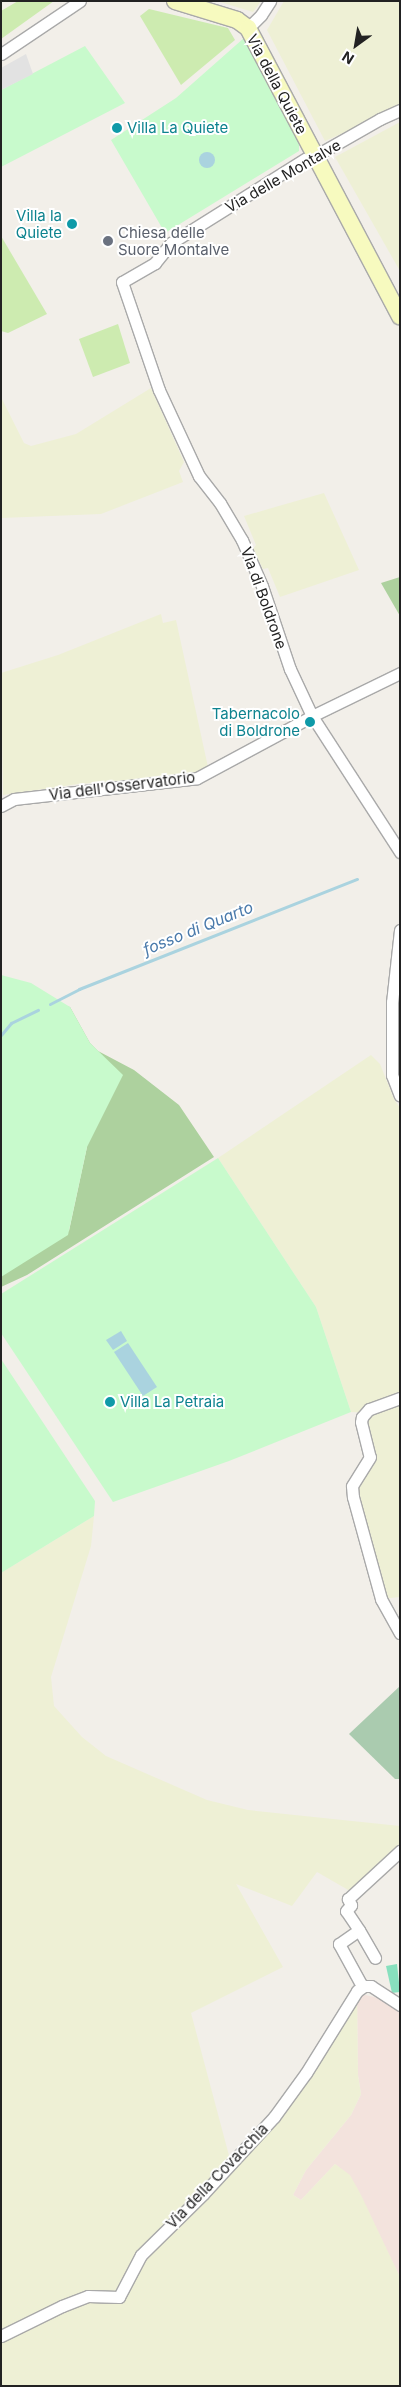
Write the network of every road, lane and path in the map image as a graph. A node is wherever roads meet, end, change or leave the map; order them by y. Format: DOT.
graph roads {
  1 [pos="80,1"];
  2 [pos="175,1"];
  3 [pos="270,1"];
  4 [pos="248,28"];
  5 [pos="1,54"];
  6 [pos="400,110"];
  7 [pos="315,156"];
  8 [pos="122,282"];
  9 [pos="400,316"];
  10 [pos="400,673"];
  11 [pos="312,716"];
  12 [pos="1,806"];
  13 [pos="400,852"];
  14 [pos="400,930"];
  15 [pos="400,1096"];
  16 [pos="400,1398"];
  17 [pos="400,1633"];
  18 [pos="400,1851"];
  19 [pos="359,1930"];
  20 [pos="375,1958"];
  21 [pos="362,1986"];
  22 [pos="400,2005"];
  23 [pos="1,2336"];
  1 -- 5 [label="street"];
  2 -- 4 [label="main road, Via della Quiete"];
  3 -- 4 [label="street"];
  4 -- 7 [label="main road, Via della Quiete"];
  6 -- 7 [label="street, Via delle Montalve"];
  7 -- 8 [label="street, Via delle Montalve"];
  7 -- 9 [label="main road, Via della Quiete"];
  8 -- 11 [label="street, Via di Boldrone"];
  10 -- 11 [label="street, Via dell'Osservatorio"];
  11 -- 12 [label="street, Via dell'Osservatorio"];
  11 -- 13 [label="street, Via di Boldrone"];
  14 -- 15 [label="street"];
  16 -- 17 [label="street"];
  18 -- 19 [label="street"];
  19 -- 20 [label="street"];
  19 -- 21 [label="street"];
  21 -- 22 [label="street"];
  21 -- 23 [label="street, Via della Covacchia"];
}
